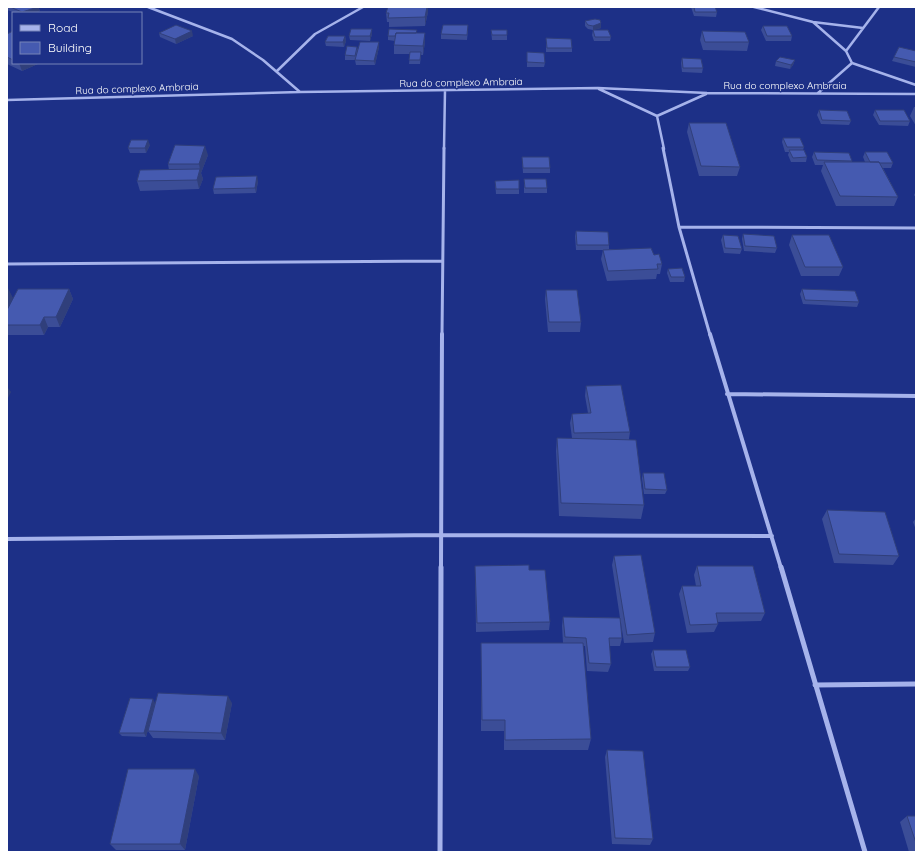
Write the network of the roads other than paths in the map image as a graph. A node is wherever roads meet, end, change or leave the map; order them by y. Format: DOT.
graph roads {
  1 [pos="148,7"];
  2 [pos="363,7"];
  3 [pos="754,7"];
  4 [pos="879,7"];
  5 [pos="812,22"];
  6 [pos="863,28"];
  7 [pos="846,51"];
  8 [pos="852,63"];
  9 [pos="278,72"];
  10 [pos="916,86"];
  11 [pos="598,88"];
  12 [pos="445,90"];
  13 [pos="300,92"];
  14 [pos="707,93"];
  15 [pos="817,93"];
  16 [pos="916,94"];
  17 [pos="7,100"];
  18 [pos="657,116"];
  19 [pos="679,227"];
  20 [pos="916,228"];
  21 [pos="442,261"];
  22 [pos="7,264"];
  23 [pos="726,394"];
  24 [pos="916,396"];
  25 [pos="441,535"];
  26 [pos="772,536"];
  27 [pos="7,539"];
  28 [pos="916,684"];
  29 [pos="815,685"];
  30 [pos="440,852"];
  31 [pos="865,852"];
  1 -- 9 [label="street"];
  2 -- 9 [label="street"];
  3 -- 5 [label="street"];
  4 -- 6 [label="street"];
  5 -- 6 [label="street"];
  5 -- 7 [label="street"];
  6 -- 7 [label="street"];
  7 -- 8 [label="street"];
  8 -- 10 [label="street"];
  8 -- 15 [label="street"];
  9 -- 13 [label="street"];
  11 -- 12 [label="street, Rua do complexo Ambraia"];
  11 -- 14 [label="street, Rua do complexo Ambraia"];
  11 -- 18 [label="street"];
  12 -- 13 [label="street, Rua do complexo Ambraia"];
  12 -- 21 [label="street"];
  13 -- 17 [label="street, Rua do complexo Ambraia"];
  14 -- 15 [label="street, Rua do complexo Ambraia"];
  14 -- 18 [label="street"];
  15 -- 16 [label="street, Rua do complexo Ambraia"];
  18 -- 19 [label="street"];
  19 -- 20 [label="street"];
  19 -- 23 [label="street"];
  21 -- 22 [label="street"];
  21 -- 25 [label="street"];
  23 -- 24 [label="street"];
  23 -- 26 [label="street"];
  25 -- 26 [label="street"];
  25 -- 27 [label="street"];
  25 -- 30 [label="street"];
  26 -- 29 [label="street"];
  28 -- 29 [label="street"];
  29 -- 31 [label="street"];
}
